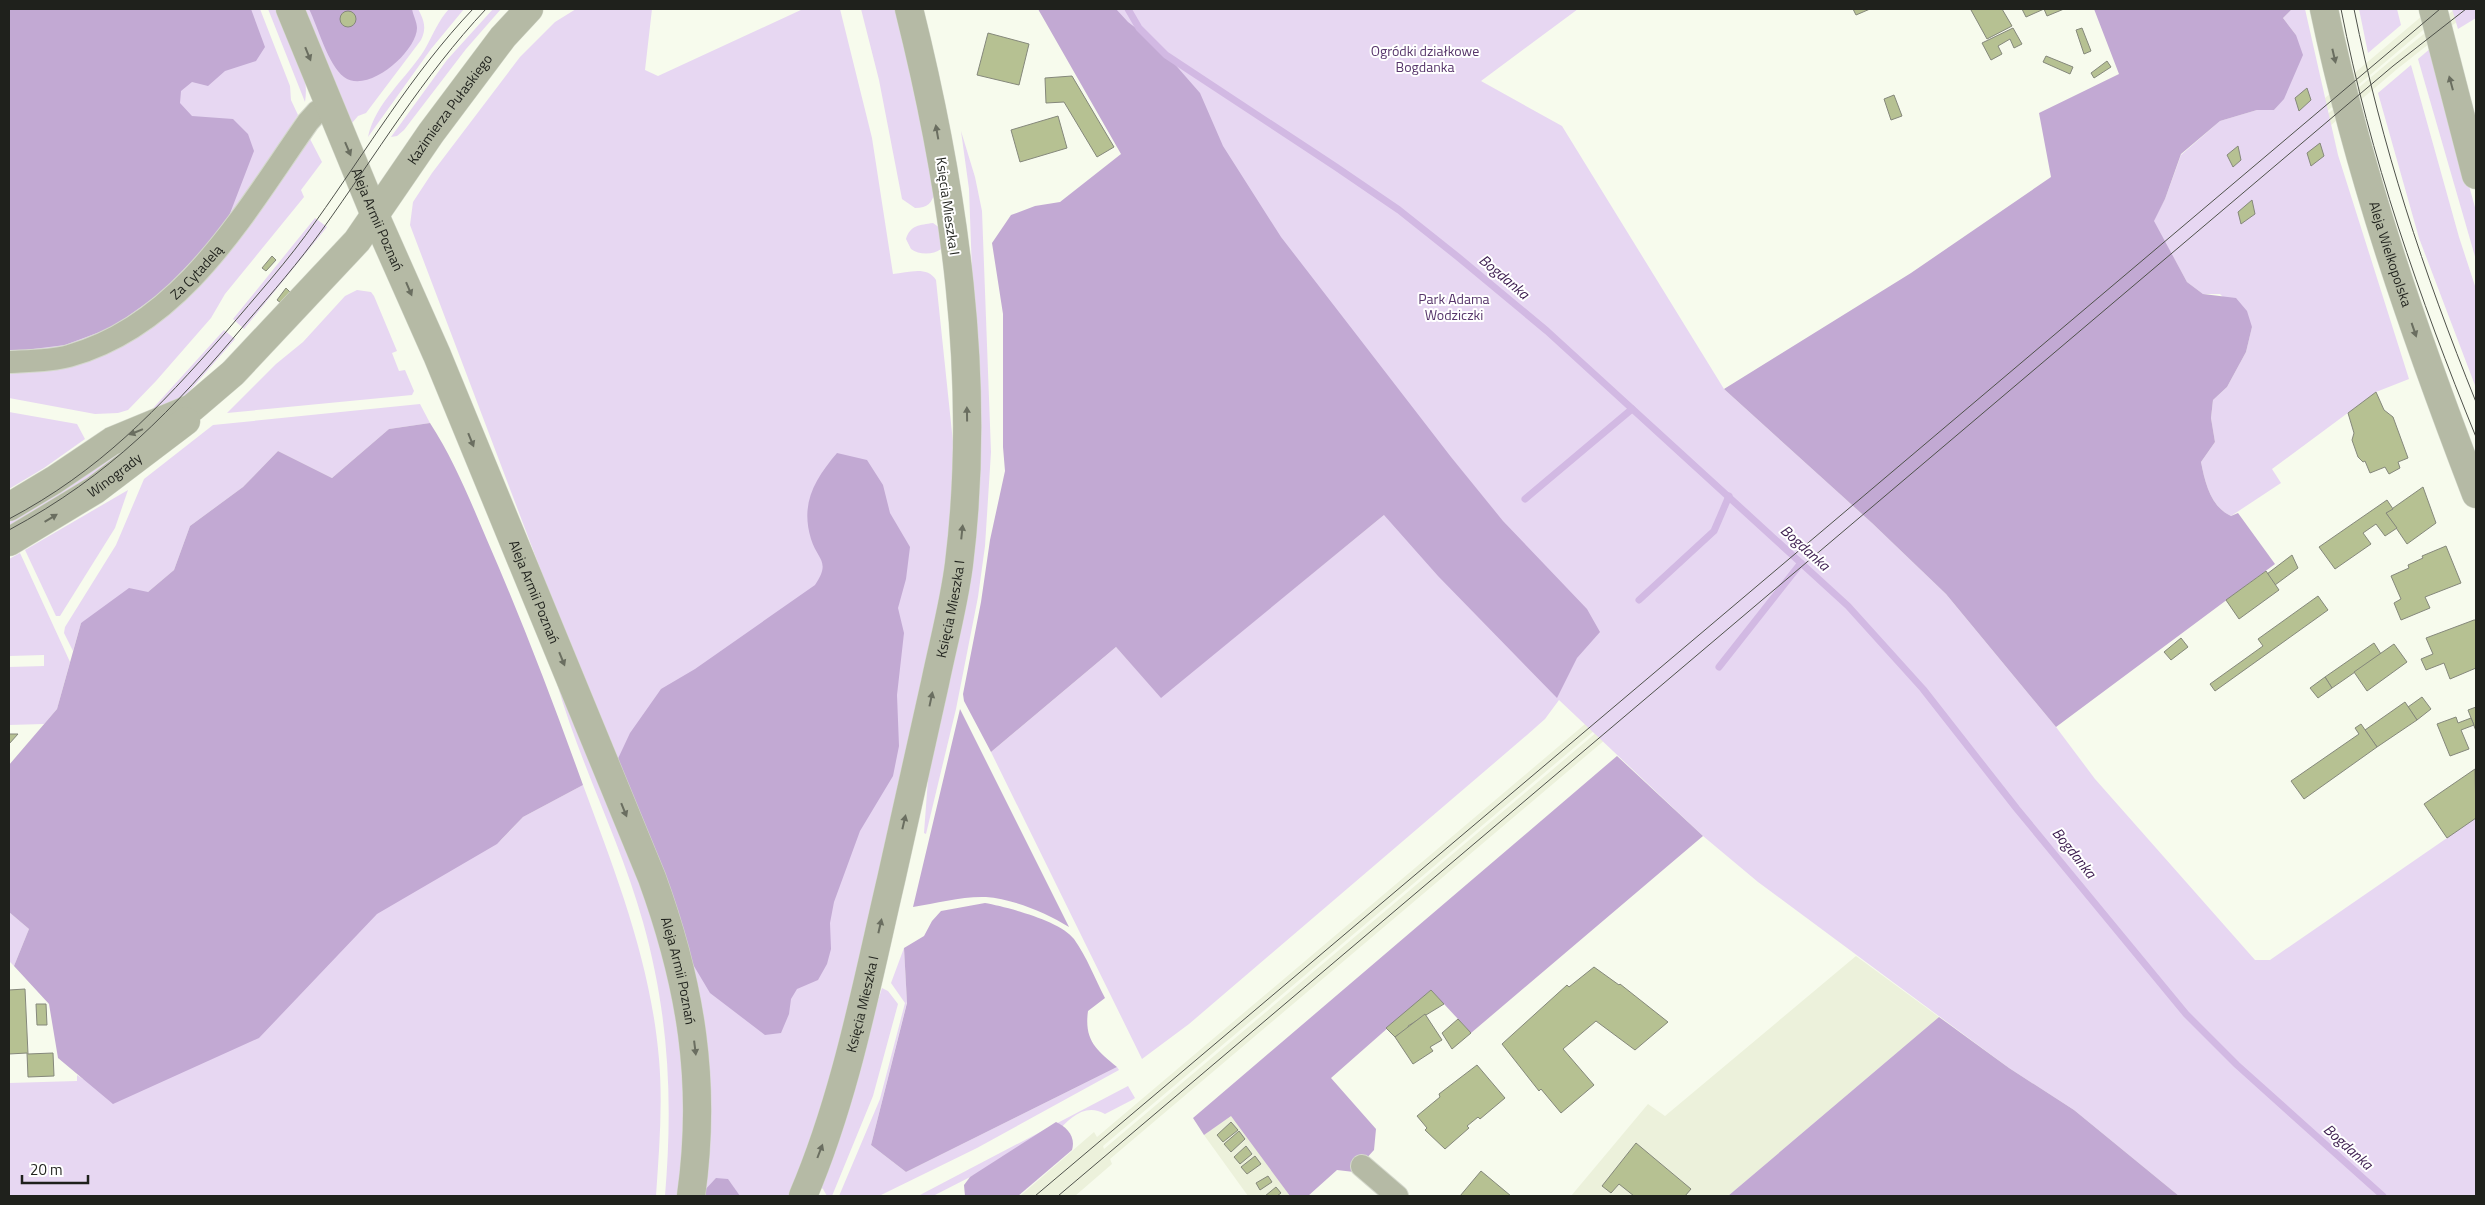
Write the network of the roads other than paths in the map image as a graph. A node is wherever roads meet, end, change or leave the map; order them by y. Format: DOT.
graph roads {
  1 [pos="290,9"];
  2 [pos="529,9"];
  3 [pos="909,9"];
  4 [pos="2324,9"];
  5 [pos="2432,9"];
  6 [pos="329,104"];
  7 [pos="2476,175"];
  8 [pos="374,213"];
  9 [pos="9,362"];
  10 [pos="210,394"];
  11 [pos="2476,494"];
  12 [pos="9,507"];
  13 [pos="9,542"];
  14 [pos="1362,1166"];
  15 [pos="691,1196"];
  16 [pos="802,1196"];
  17 [pos="1396,1196"];
  1 -- 6 [label="street, Aleja Armii Poznań, one-way"];
  2 -- 8 [label="street, Kazimierza Pułaskiego"];
  16 -- 3 [label="street, Księcia Mieszka I, one-way"];
  4 -- 11 [label="street, Aleja Wielkopolska, one-way"];
  7 -- 5 [label="street, one-way"];
  6 -- 8 [label="street, Aleja Armii Poznań, one-way"];
  6 -- 9 [label="street, Za Cytadelą"];
  8 -- 10 [label="street, Winogrady"];
  8 -- 15 [label="street, Aleja Armii Poznań, one-way"];
  10 -- 12 [label="street, Winogrady, one-way"];
  13 -- 10 [label="street, Winogrady, one-way"];
  14 -- 17 [label="street"];
}
